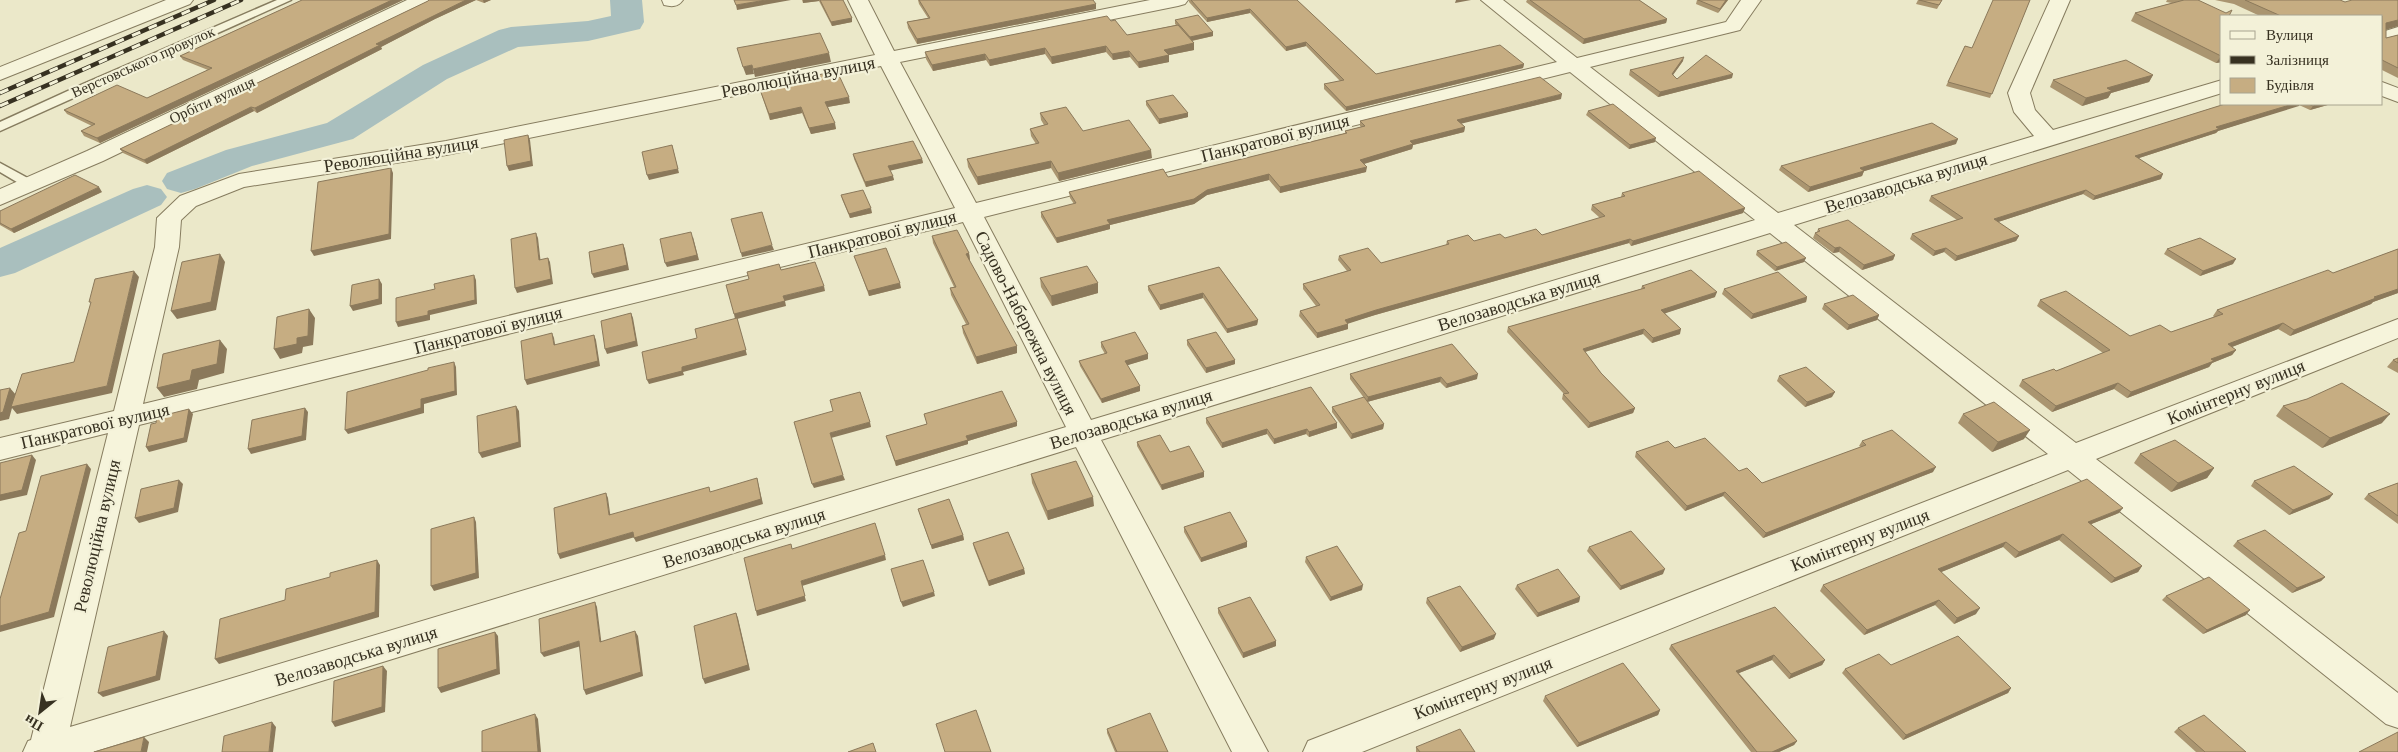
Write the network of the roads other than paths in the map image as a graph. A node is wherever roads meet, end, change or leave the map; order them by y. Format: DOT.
graph roads {
  1 [pos="183,0"];
  2 [pos="286,0"];
  3 [pos="422,0"];
  4 [pos="858,0"];
  5 [pos="1178,0"];
  6 [pos="1491,0"];
  7 [pos="1751,0"];
  8 [pos="2060,0"];
  9 [pos="2398,32"];
  10 [pos="2383,38"];
  11 [pos="886,59"];
  12 [pos="1574,65"];
  13 [pos="0,74"];
  14 [pos="2220,87"];
  15 [pos="2383,88"];
  16 [pos="2398,96"];
  17 [pos="0,127"];
  18 [pos="2048,139"];
  19 [pos="0,166"];
  20 [pos="32,185"];
  21 [pos="0,198"];
  22 [pos="969,212"];
  23 [pos="1775,223"];
  24 [pos="2398,328"];
  25 [pos="125,420"];
  26 [pos="1082,434"];
  27 [pos="0,449"];
  28 [pos="2072,457"];
  29 [pos="2398,713"];
  30 [pos="44,751"];
  31 [pos="1250,752"];
  32 [pos="1321,752"];
  1 -- 13 [label="street"];
  2 -- 17 [label="lane, Верстовського провулок"];
  3 -- 20 [label="street, Орбіти вулиця"];
  4 -- 11 [label="street, Садово-Набережна вулиця"];
  5 -- 11 [label="street, Революційна вулиця"];
  6 -- 12 [label="street"];
  7 -- 12 [label="street, Панкратової вулиця"];
  8 -- 18 [label="street"];
  9 -- 10 [label="street"];
  11 -- 22 [label="street, Садово-Набережна вулиця"];
  11 -- 25 [label="street, Революційна вулиця"];
  12 -- 22 [label="street, Панкратової вулиця"];
  12 -- 23 [label="street"];
  14 -- 18 [label="street, Велозаводська вулиця"];
  15 -- 16 [label="street"];
  18 -- 23 [label="street, Велозаводська вулиця"];
  19 -- 20 [label="lane"];
  20 -- 21 [label="street, Орбіти вулиця"];
  22 -- 25 [label="street, Панкратової вулиця"];
  22 -- 26 [label="street, Садово-Набережна вулиця"];
  23 -- 26 [label="street, Велозаводська вулиця"];
  23 -- 28 [label="street"];
  24 -- 28 [label="street, Комінтерну вулиця"];
  25 -- 27 [label="street, Панкратової вулиця"];
  25 -- 30 [label="street, Революційна вулиця"];
  26 -- 30 [label="street, Велозаводська вулиця"];
  26 -- 31 [label="street, Садово-Набережна вулиця"];
  28 -- 29 [label="street"];
  28 -- 32 [label="street, Комінтерну вулиця"];
}
